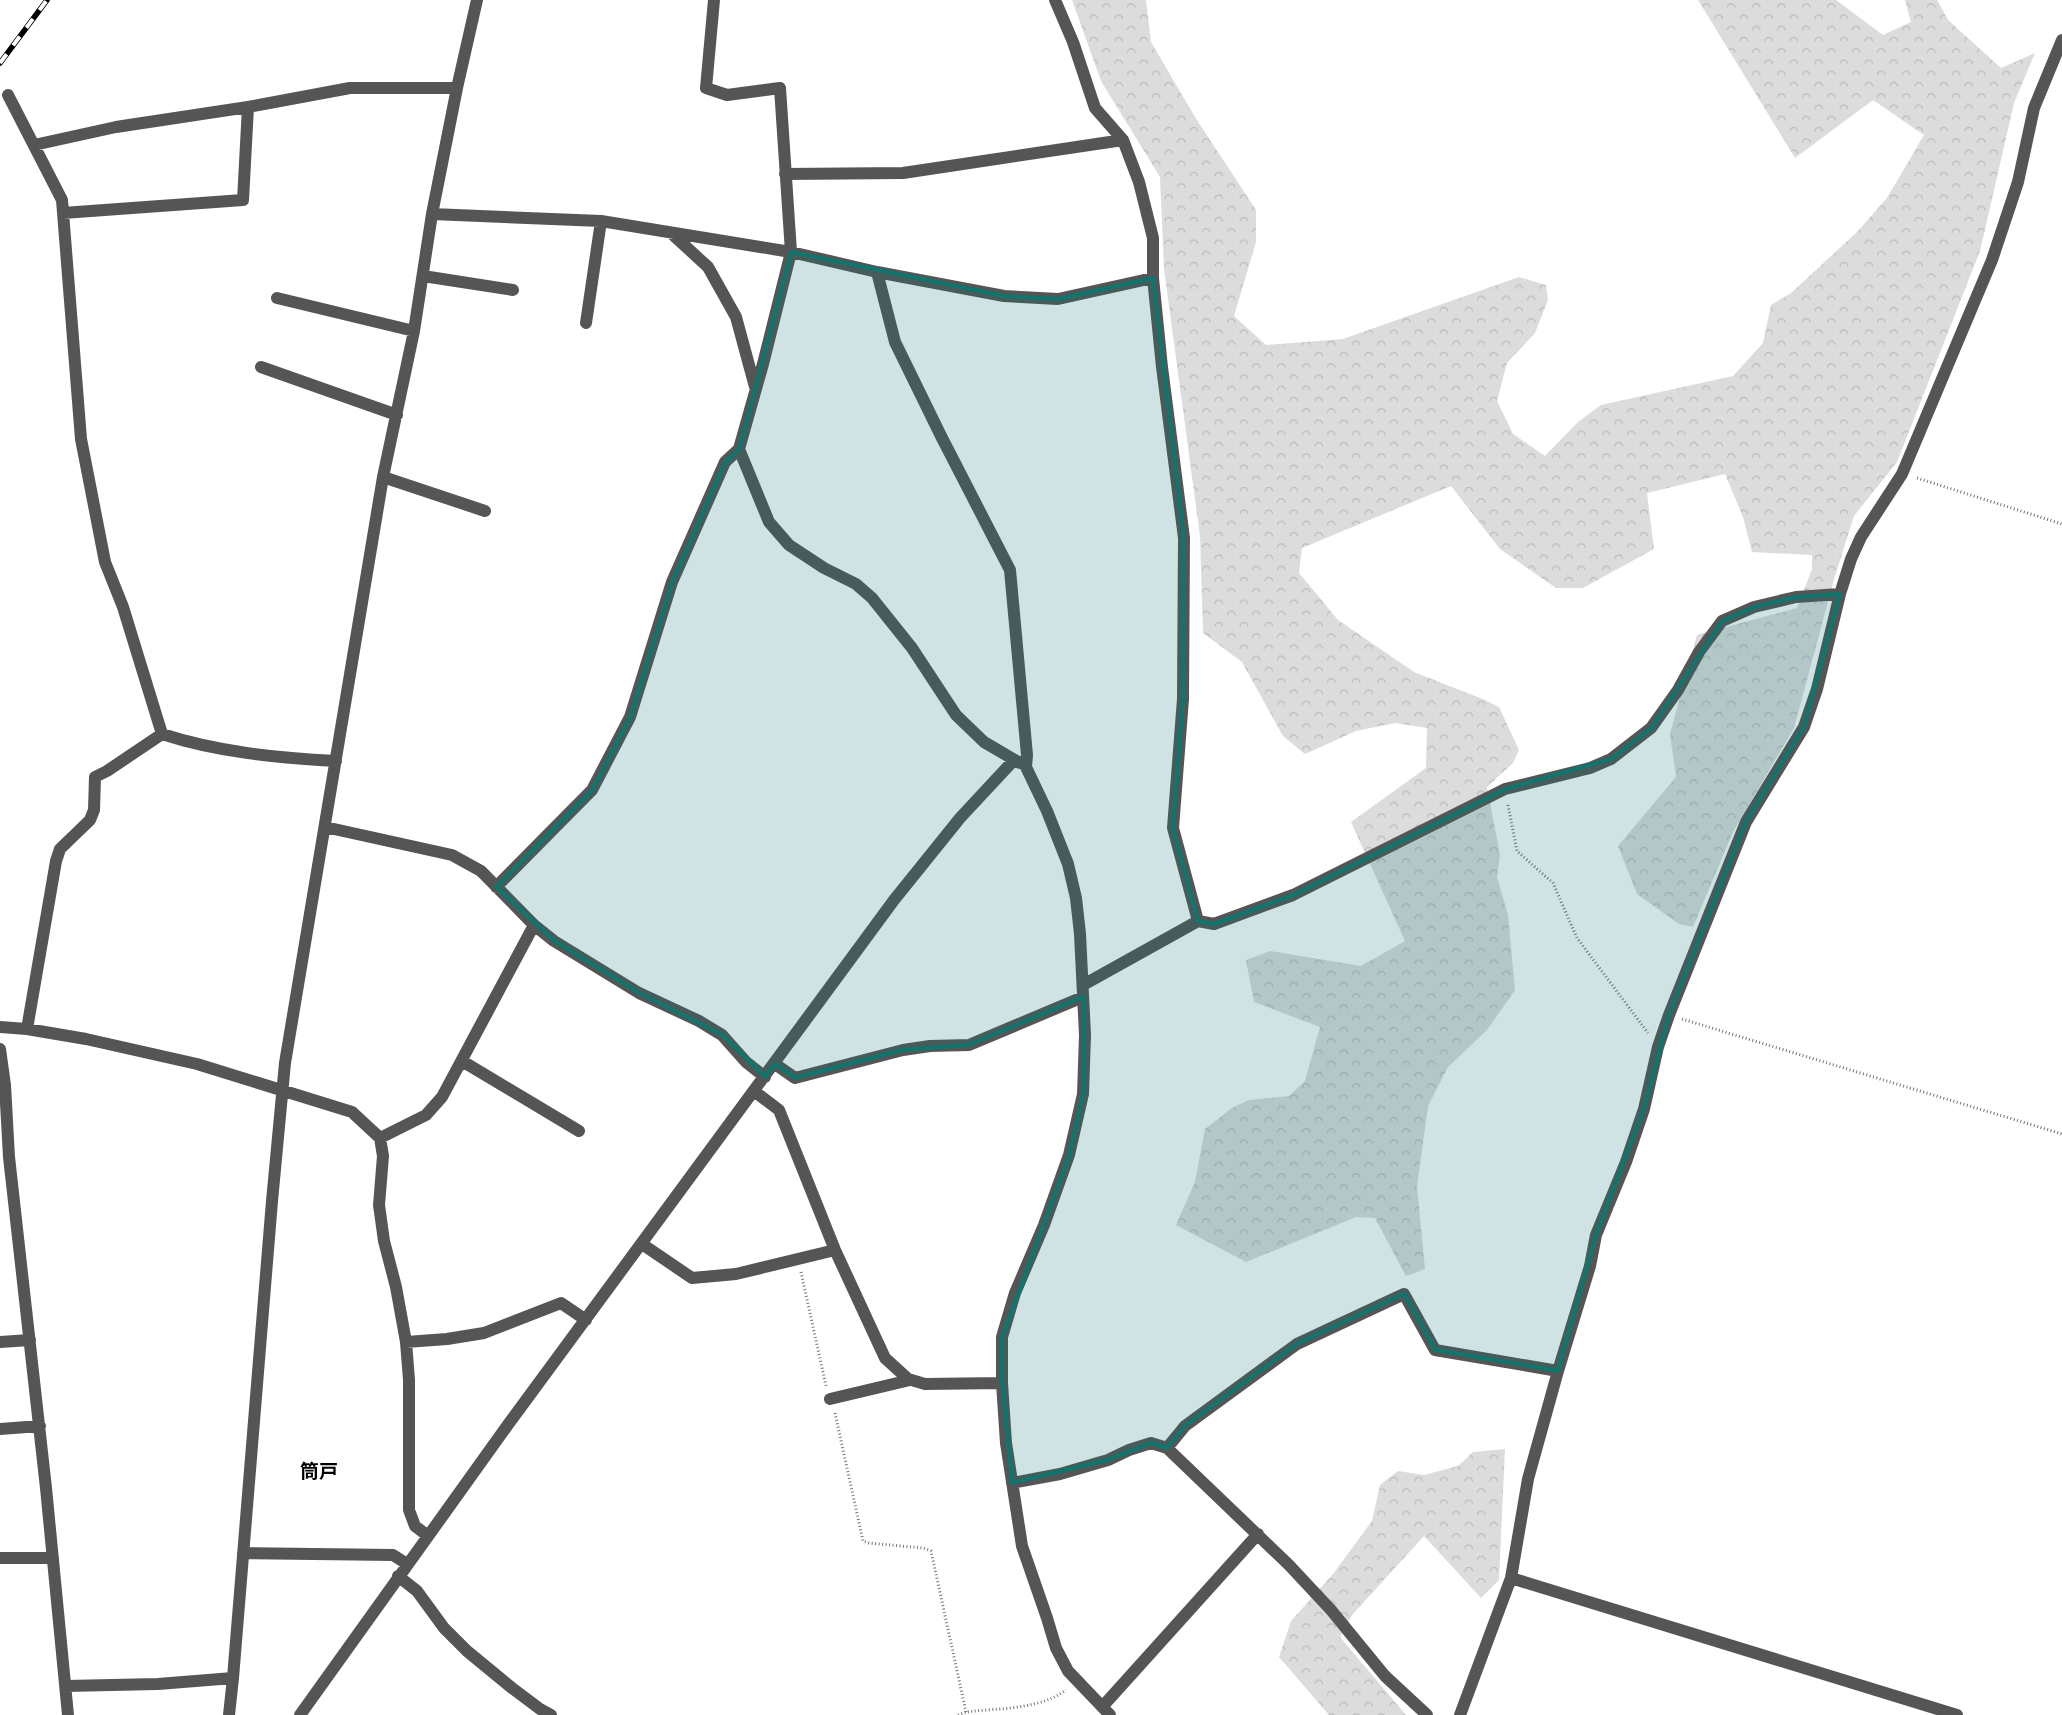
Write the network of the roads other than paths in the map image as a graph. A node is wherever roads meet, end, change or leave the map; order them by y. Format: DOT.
graph roads {
  1 [pos="477,0"];
  2 [pos="714,0"];
  3 [pos="1055,0"];
  4 [pos="2062,40"];
  5 [pos="457,88"];
  6 [pos="8,95"];
  7 [pos="248,107"];
  8 [pos="1123,140"];
  9 [pos="34,146"];
  10 [pos="785,174"];
  11 [pos="63,213"];
  12 [pos="432,214"];
  13 [pos="601,221"];
  14 [pos="672,233"];
  15 [pos="791,252"];
  16 [pos="878,272"];
  17 [pos="423,276"];
  18 [pos="1153,278"];
  19 [pos="513,290"];
  20 [pos="277,298"];
  21 [pos="586,323"];
  22 [pos="414,332"];
  23 [pos="262,367"];
  24 [pos="756,389"];
  25 [pos="397,415"];
  26 [pos="738,449"];
  27 [pos="383,477"];
  28 [pos="485,512"];
  29 [pos="1840,594"];
  30 [pos="162,734"];
  31 [pos="1014,760"];
  32 [pos="336,761"];
  33 [pos="1026,767"];
  34 [pos="325,827"];
  35 [pos="496,887"];
  36 [pos="1198,922"];
  37 [pos="534,925"];
  38 [pos="1083,991"];
  39 [pos="0,1027"];
  40 [pos="27,1029"];
  41 [pos="0,1049"];
  42 [pos="462,1061"];
  43 [pos="775,1064"];
  44 [pos="765,1077"];
  45 [pos="282,1090"];
  46 [pos="754,1091"];
  47 [pos="579,1131"];
  48 [pos="380,1138"];
  49 [pos="642,1244"];
  50 [pos="835,1250"];
  51 [pos="586,1320"];
  52 [pos="30,1340"];
  53 [pos="0,1342"];
  54 [pos="406,1342"];
  55 [pos="1558,1371"];
  56 [pos="910,1380"];
  57 [pos="1002,1384"];
  58 [pos="830,1400"];
  59 [pos="40,1426"];
  60 [pos="0,1429"];
  61 [pos="1167,1448"];
  62 [pos="1012,1483"];
  63 [pos="1258,1534"];
  64 [pos="428,1536"];
  65 [pos="243,1553"];
  66 [pos="0,1558"];
  67 [pos="53,1558"];
  68 [pos="407,1564"];
  69 [pos="398,1576"];
  70 [pos="1510,1578"];
  71 [pos="234,1678"];
  72 [pos="66,1686"];
  73 [pos="1107,1710"];
  74 [pos="68,1715"];
  75 [pos="229,1715"];
  76 [pos="300,1715"];
  77 [pos="551,1715"];
  78 [pos="1427,1715"];
  79 [pos="1460,1715"];
  80 [pos="1957,1715"];
  1 -- 5 [label="street"];
  2 -- 10 [label="street"];
  3 -- 8 [label="street"];
  4 -- 29 [label="street"];
  5 -- 7 [label="street"];
  5 -- 12 [label="street"];
  6 -- 9 [label="street"];
  7 -- 9 [label="street"];
  7 -- 11 [label="street"];
  8 -- 10 [label="street"];
  8 -- 18 [label="street"];
  9 -- 11 [label="street"];
  10 -- 15 [label="street"];
  11 -- 30 [label="street"];
  12 -- 13 [label="street"];
  12 -- 17 [label="street"];
  13 -- 14 [label="street"];
  13 -- 21 [label="street"];
  14 -- 15 [label="street"];
  14 -- 24 [label="street"];
  15 -- 16 [label="street"];
  15 -- 24 [label="street"];
  16 -- 18 [label="street"];
  16 -- 33 [label="street"];
  17 -- 19 [label="street"];
  17 -- 22 [label="street"];
  18 -- 36 [label="street"];
  20 -- 22 [label="street"];
  22 -- 25 [label="street"];
  23 -- 25 [label="street"];
  24 -- 26 [label="street"];
  25 -- 27 [label="street"];
  26 -- 31 [label="street"];
  26 -- 35 [label="street"];
  27 -- 28 [label="street"];
  27 -- 32 [label="street"];
  29 -- 36 [label="street"];
  29 -- 55 [label="street"];
  30 -- 32 [label="street"];
  30 -- 40 [label="street"];
  31 -- 33 [label="street"];
  31 -- 43 [label="street"];
  32 -- 34 [label="street"];
  33 -- 38 [label="street"];
  34 -- 35 [label="street"];
  34 -- 45 [label="street"];
  35 -- 37 [label="street"];
  36 -- 38 [label="street"];
  37 -- 42 [label="street"];
  37 -- 44 [label="street"];
  38 -- 43 [label="street"];
  38 -- 57 [label="street"];
  39 -- 40 [label="street"];
  40 -- 45 [label="street"];
  41 -- 52 [label="street"];
  42 -- 47 [label="street"];
  42 -- 48 [label="street"];
  43 -- 44 [label="street"];
  44 -- 46 [label="street"];
  45 -- 48 [label="street"];
  45 -- 65 [label="street"];
  46 -- 49 [label="street"];
  46 -- 50 [label="street"];
  48 -- 54 [label="street"];
  49 -- 50 [label="street"];
  49 -- 51 [label="street"];
  50 -- 56 [label="street"];
  51 -- 54 [label="street"];
  51 -- 64 [label="street"];
  52 -- 53 [label="street"];
  52 -- 59 [label="street"];
  54 -- 64 [label="street"];
  55 -- 61 [label="street"];
  55 -- 70 [label="street"];
  56 -- 57 [label="street"];
  56 -- 58 [label="street"];
  57 -- 62 [label="street"];
  59 -- 60 [label="street"];
  59 -- 67 [label="street"];
  61 -- 62 [label="street"];
  61 -- 63 [label="street"];
  62 -- 73 [label="street"];
  63 -- 73 [label="street"];
  63 -- 78 [label="street"];
  64 -- 68 [label="street"];
  65 -- 68 [label="street"];
  65 -- 71 [label="street"];
  66 -- 67 [label="street"];
  67 -- 72 [label="street"];
  68 -- 69 [label="street"];
  69 -- 76 [label="street"];
  69 -- 77 [label="street"];
  70 -- 79 [label="street"];
  70 -- 80 [label="street"];
  71 -- 72 [label="street"];
  71 -- 75 [label="street"];
  72 -- 74 [label="street"];
}
